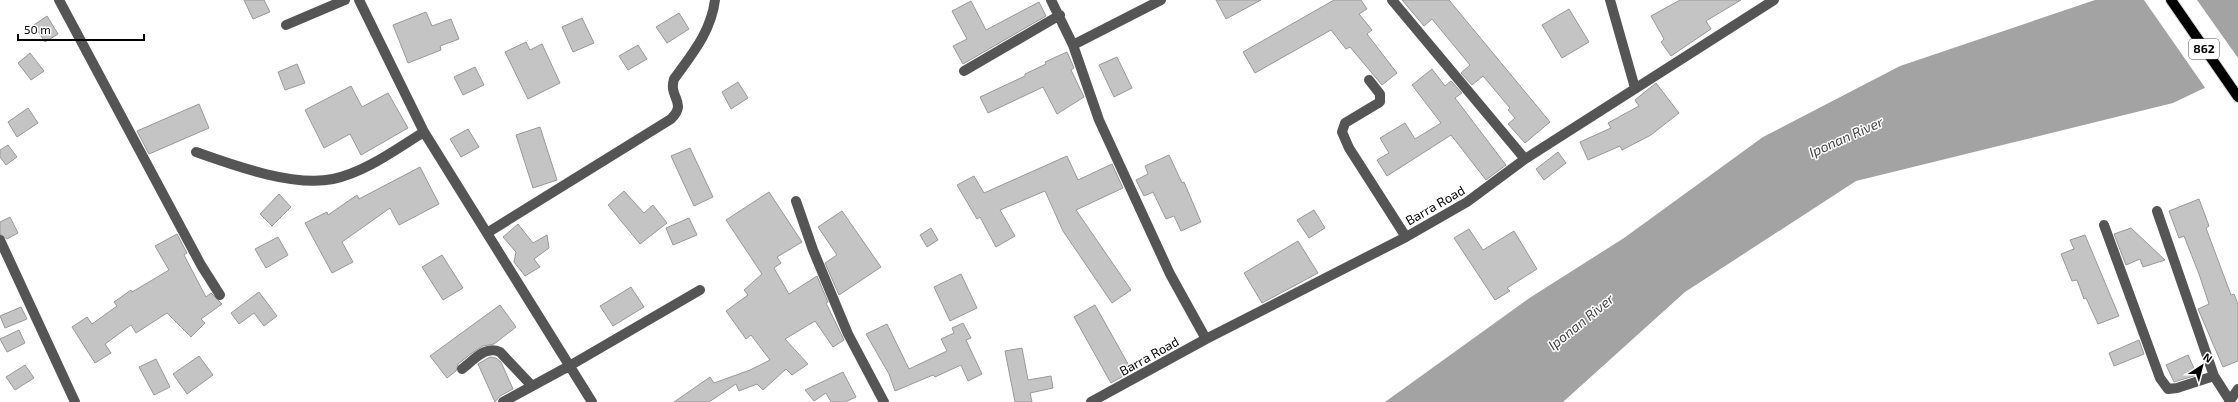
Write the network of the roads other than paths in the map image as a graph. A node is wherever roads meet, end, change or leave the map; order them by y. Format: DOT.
graph roads {
  1 [pos="59,0"];
  2 [pos="345,0"];
  3 [pos="359,0"];
  4 [pos="715,0"];
  5 [pos="1051,0"];
  6 [pos="1162,0"];
  7 [pos="1392,0"];
  8 [pos="1610,0"];
  9 [pos="1774,0"];
  10 [pos="2171,0"];
  11 [pos="1060,16"];
  12 [pos="286,25"];
  13 [pos="1073,45"];
  14 [pos="964,71"];
  15 [pos="1369,80"];
  16 [pos="1635,88"];
  17 [pos="2238,97"];
  18 [pos="424,132"];
  19 [pos="196,152"];
  20 [pos="1525,159"];
  21 [pos="796,201"];
  22 [pos="2157,212"];
  23 [pos="2104,225"];
  24 [pos="487,233"];
  25 [pos="1406,237"];
  26 [pos="0,240"];
  27 [pos="700,290"];
  28 [pos="220,295"];
  29 [pos="1206,339"];
  30 [pos="570,365"];
  31 [pos="462,369"];
  32 [pos="2214,376"];
  33 [pos="532,386"];
  34 [pos="2238,389"];
  35 [pos="75,402"];
  36 [pos="503,402"];
  37 [pos="592,402"];
  38 [pos="884,402"];
  39 [pos="1091,402"];
  40 [pos="2229,402"];
  1 -- 28 [label="street"];
  2 -- 12 [label="street"];
  3 -- 18 [label="street"];
  4 -- 24 [label="street"];
  5 -- 11 [label="street"];
  6 -- 13 [label="street"];
  7 -- 20 [label="street"];
  8 -- 16 [label="street"];
  9 -- 16 [label="street, Barra Road"];
  10 -- 17 [label="main road, 862"];
  11 -- 13 [label="street"];
  11 -- 14 [label="street"];
  13 -- 29 [label="street"];
  15 -- 25 [label="street"];
  16 -- 20 [label="street, Barra Road"];
  18 -- 19 [label="street"];
  18 -- 24 [label="street"];
  20 -- 25 [label="street, Barra Road"];
  21 -- 38 [label="street"];
  22 -- 32 [label="street"];
  23 -- 32 [label="street"];
  24 -- 30 [label="street"];
  25 -- 29 [label="street, Barra Road"];
  26 -- 35 [label="street"];
  27 -- 30 [label="street"];
  29 -- 39 [label="street, Barra Road"];
  30 -- 33 [label="street"];
  30 -- 37 [label="street"];
  31 -- 33 [label="street"];
  32 -- 40 [label="street"];
  33 -- 36 [label="street"];
  34 -- 40 [label="street"];
}
